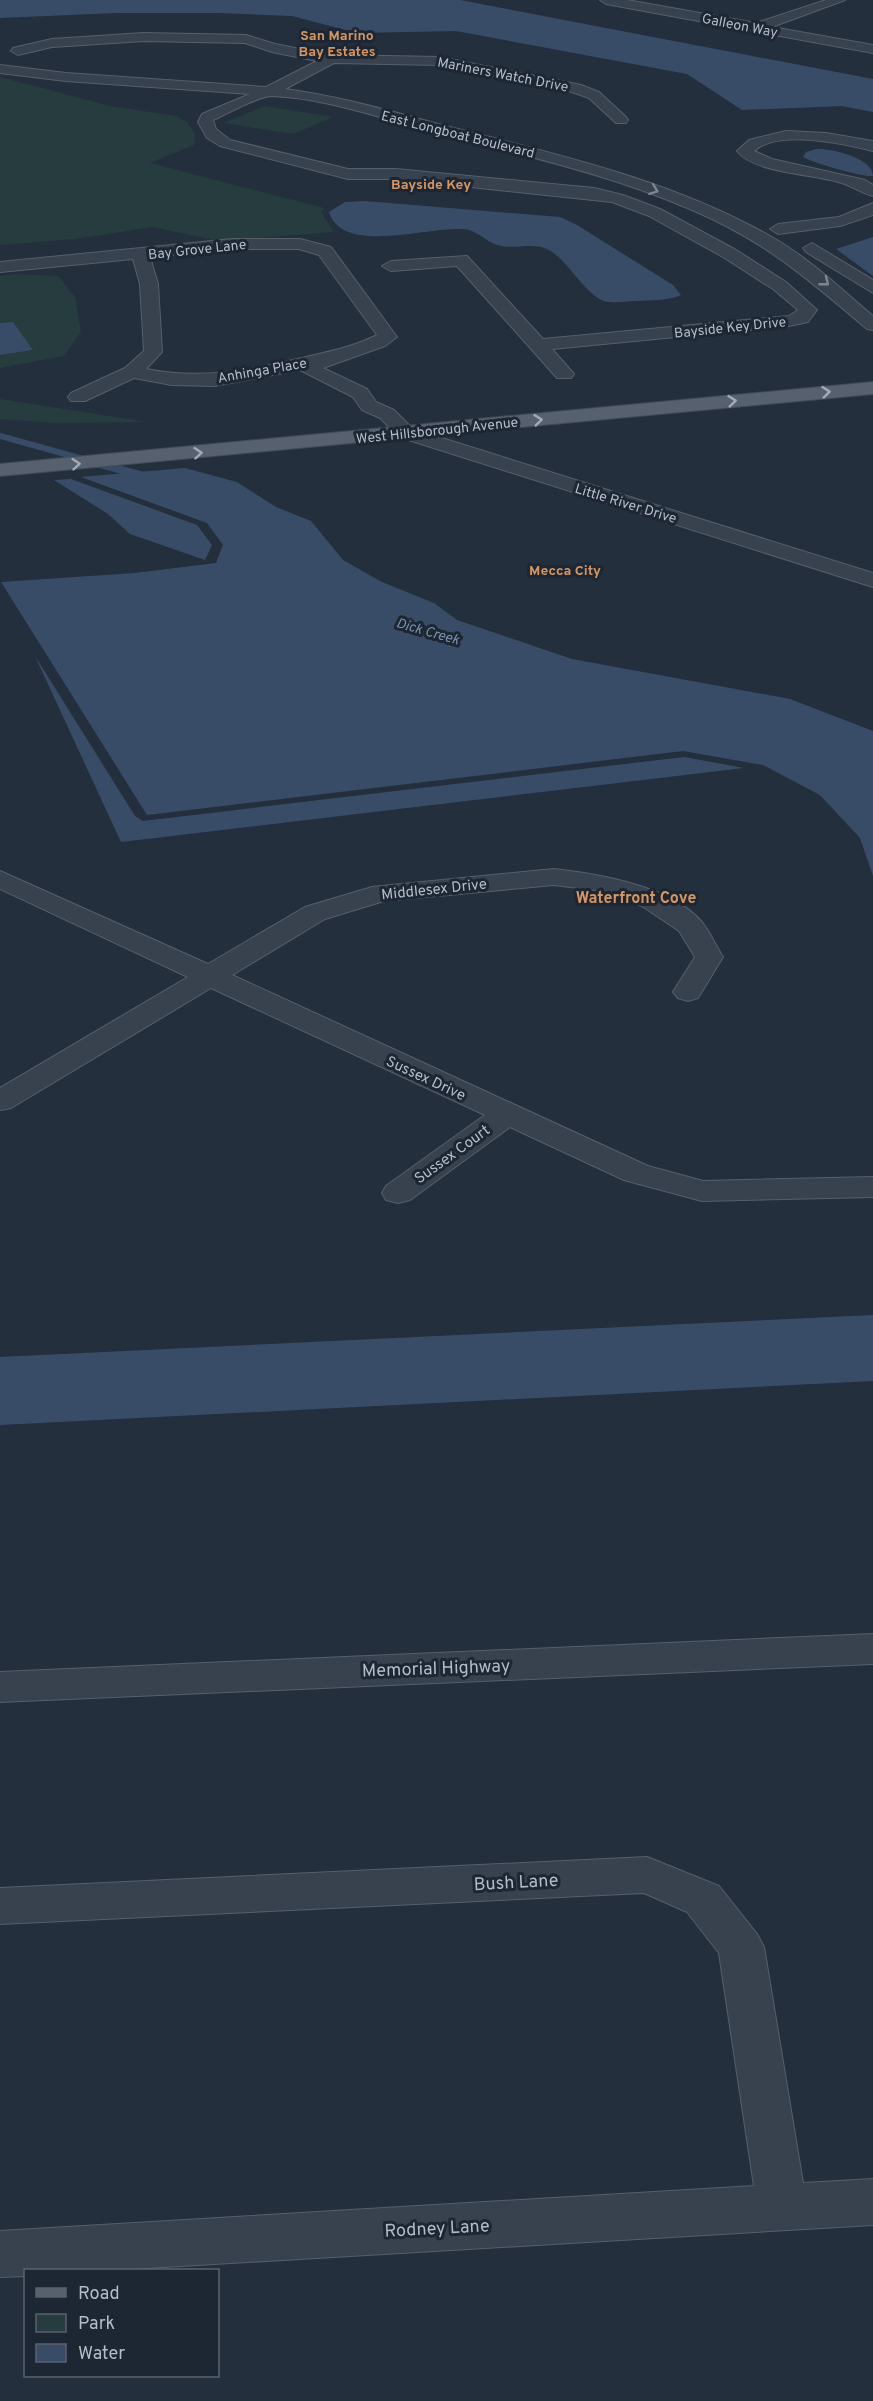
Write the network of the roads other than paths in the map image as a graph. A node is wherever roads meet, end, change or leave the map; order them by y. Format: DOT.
graph roads {
  1 [pos="606,0"];
  2 [pos="837,1"];
  3 [pos="756,28"];
  4 [pos="873,50"];
  5 [pos="18,51"];
  6 [pos="331,59"];
  7 [pos="0,67"];
  8 [pos="274,89"];
  9 [pos="621,120"];
  10 [pos="873,146"];
  11 [pos="294,160"];
  12 [pos="390,174"];
  13 [pos="873,191"];
  14 [pos="873,208"];
  15 [pos="777,236"];
  16 [pos="714,246"];
  17 [pos="141,255"];
  18 [pos="391,266"];
  19 [pos="0,267"];
  20 [pos="873,288"];
  21 [pos="873,295"];
  22 [pos="842,297"];
  23 [pos="873,325"];
  24 [pos="538,345"];
  25 [pos="324,368"];
  26 [pos="132,372"];
  27 [pos="564,374"];
  28 [pos="873,388"];
  29 [pos="78,398"];
  30 [pos="409,411"];
  31 [pos="387,414"];
  32 [pos="351,417"];
  33 [pos="406,433"];
  34 [pos="9,470"];
  35 [pos="873,580"];
  36 [pos="0,879"];
  37 [pos="207,977"];
  38 [pos="688,992"];
  39 [pos="0,1101"];
  40 [pos="506,1115"];
  41 [pos="873,1186"];
  42 [pos="398,1193"];
  43 [pos="873,1649"];
  44 [pos="0,1687"];
  45 [pos="0,1906"];
  46 [pos="873,2202"];
  47 [pos="782,2207"];
  48 [pos="0,2254"];
  1 -- 3 [label="street, Galleon Way"];
  2 -- 3 [label="street"];
  3 -- 4 [label="street, Galleon Way"];
  5 -- 6 [label="street, Mariners Watch Drive"];
  6 -- 8 [label="street"];
  6 -- 9 [label="street, Mariners Watch Drive"];
  7 -- 8 [label="street, East Longboat Boulevard"];
  8 -- 11 [label="street, Bayside Key Drive"];
  8 -- 15 [label="street, East Longboat Boulevard, one-way"];
  8 -- 15 [label="street, East Longboat Boulevard"];
  10 -- 13 [label="street"];
  11 -- 12 [label="street, Bayside Key Drive"];
  11 -- 12 [label="street, Bayside Key Drive"];
  12 -- 16 [label="street, Bayside Key Drive"];
  14 -- 15 [label="street"];
  15 -- 16 [label="street"];
  15 -- 20 [label="street, East Longboat Boulevard"];
  15 -- 22 [label="street, East Longboat Boulevard, one-way"];
  16 -- 24 [label="street, Bayside Key Drive"];
  17 -- 19 [label="street, Bay Grove Lane"];
  17 -- 25 [label="street, Bay Grove Lane"];
  17 -- 26 [label="street"];
  18 -- 24 [label="street"];
  21 -- 22 [label="street"];
  22 -- 23 [label="street, East Longboat Boulevard"];
  24 -- 27 [label="street"];
  25 -- 26 [label="street, Anhinga Place"];
  25 -- 31 [label="street"];
  25 -- 31 [label="street"];
  26 -- 29 [label="street"];
  33 -- 28 [label="main road, West Hillsborough Avenue, one-way"];
  30 -- 31 [label="main road, West Hillsborough Avenue"];
  31 -- 32 [label="main road, West Hillsborough Avenue"];
  31 -- 33 [label="street, Little River Drive"];
  34 -- 33 [label="main road, West Hillsborough Avenue, one-way"];
  33 -- 35 [label="street, Little River Drive"];
  36 -- 37 [label="street, Sussex Drive"];
  37 -- 38 [label="street, Middlesex Drive"];
  37 -- 39 [label="street, Middlesex Drive"];
  37 -- 40 [label="street, Sussex Drive"];
  40 -- 41 [label="street, Sussex Drive"];
  40 -- 42 [label="street, Sussex Court"];
  43 -- 44 [label="street, Memorial Highway"];
  45 -- 47 [label="street, Bush Lane"];
  46 -- 47 [label="street, Rodney Lane"];
  47 -- 48 [label="street, Rodney Lane"];
}
